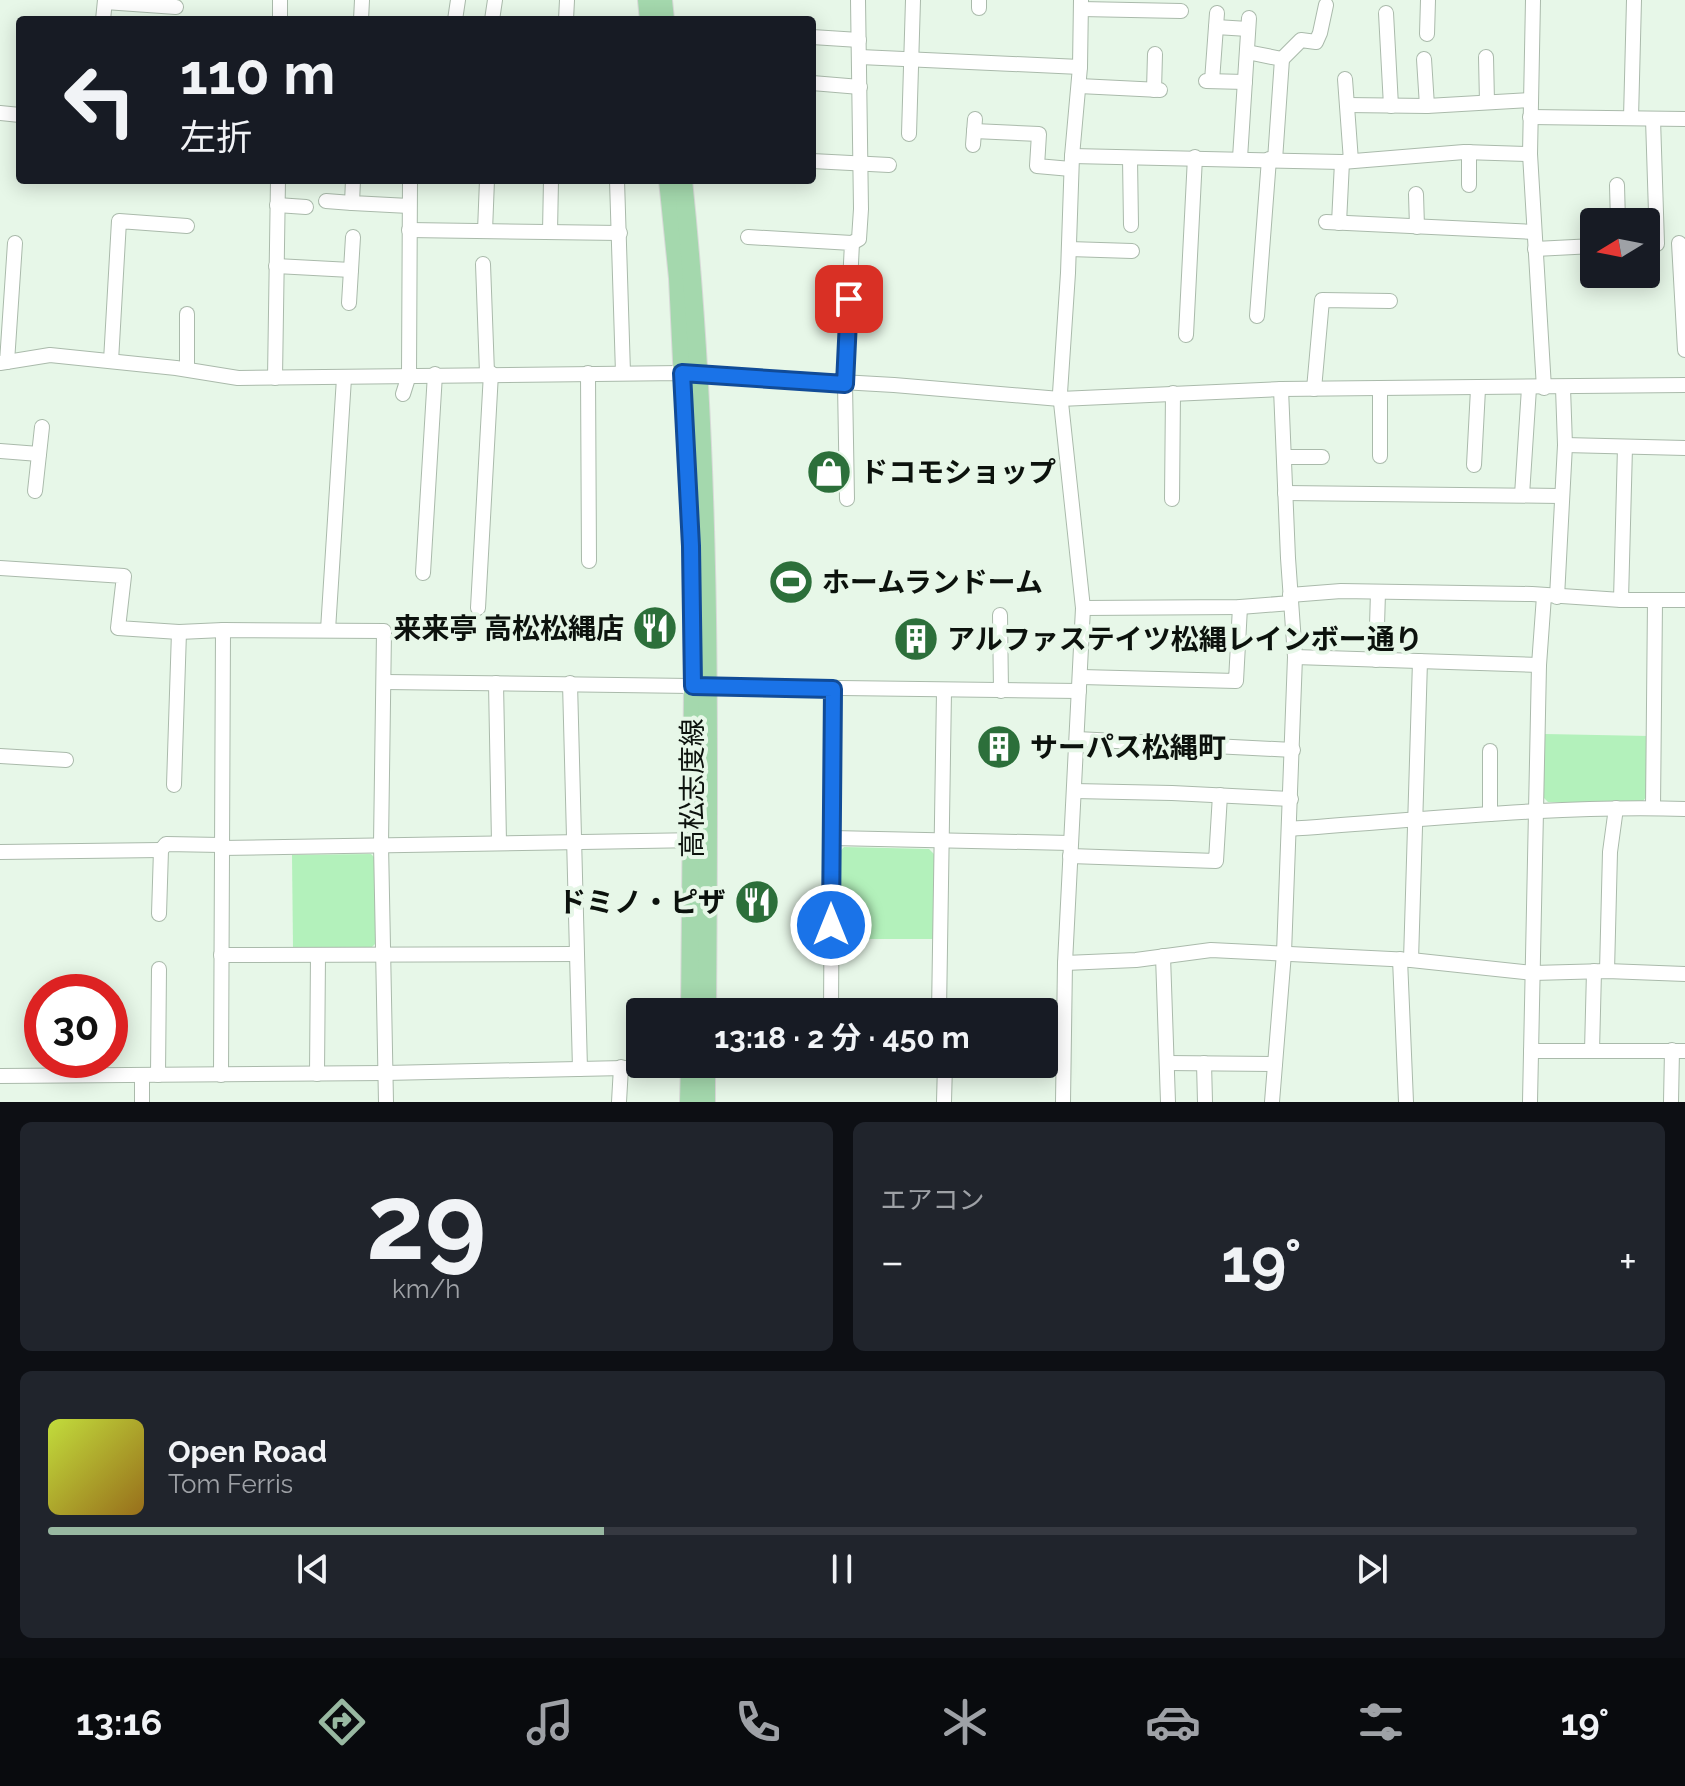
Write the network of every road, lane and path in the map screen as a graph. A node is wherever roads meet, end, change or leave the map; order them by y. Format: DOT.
graph roads {
  1 [pos="858,0"];
  2 [pos="913,0"];
  3 [pos="1428,0"];
  4 [pos="1533,0"];
  5 [pos="1634,0"];
  6 [pos="105,1"];
  7 [pos="1081,5"];
  8 [pos="1326,5"];
  9 [pos="176,7"];
  10 [pos="1181,11"];
  11 [pos="1386,13"];
  12 [pos="1427,34"];
  13 [pos="816,37"];
  14 [pos="859,40"];
  15 [pos="1247,52"];
  16 [pos="1155,54"];
  17 [pos="860,57"];
  18 [pos="1486,57"];
  19 [pos="911,58"];
  20 [pos="1282,59"];
  21 [pos="1424,59"];
  22 [pos="1080,67"];
  23 [pos="1345,79"];
  24 [pos="1245,82"];
  25 [pos="816,83"];
  26 [pos="1079,86"];
  27 [pos="860,87"];
  28 [pos="1531,100"];
  29 [pos="1487,102"];
  30 [pos="1347,105"];
  31 [pos="1391,106"];
  32 [pos="1427,106"];
  33 [pos="1530,117"];
  34 [pos="1631,118"];
  35 [pos="1653,119"];
  36 [pos="1685,119"];
  37 [pos="974,132"];
  38 [pos="909,134"];
  39 [pos="1469,152"];
  40 [pos="1530,154"];
  41 [pos="1195,157"];
  42 [pos="1130,158"];
  43 [pos="1240,158"];
  44 [pos="1272,159"];
  45 [pos="816,161"];
  46 [pos="1346,161"];
  47 [pos="1071,162"];
  48 [pos="859,163"];
  49 [pos="889,165"];
  50 [pos="278,184"];
  51 [pos="353,184"];
  52 [pos="410,184"];
  53 [pos="487,184"];
  54 [pos="551,184"];
  55 [pos="617,184"];
  56 [pos="668,184"];
  57 [pos="683,184"];
  58 [pos="1469,185"];
  59 [pos="1617,185"];
  60 [pos="1416,194"];
  61 [pos="326,201"];
  62 [pos="352,203"];
  63 [pos="277,205"];
  64 [pos="409,206"];
  65 [pos="306,207"];
  66 [pos="1618,208"];
  67 [pos="1652,208"];
  68 [pos="1131,225"];
  69 [pos="187,226"];
  70 [pos="1417,227"];
  71 [pos="409,230"];
  72 [pos="485,231"];
  73 [pos="550,232"];
  74 [pos="1534,232"];
  75 [pos="620,233"];
  76 [pos="353,237"];
  77 [pos="748,237"];
  78 [pos="1682,242"];
  79 [pos="15,243"];
  80 [pos="852,243"];
  81 [pos="1660,243"];
  82 [pos="1580,247"];
  83 [pos="1069,249"];
  84 [pos="1535,249"];
  85 [pos="1132,251"];
  86 [pos="483,264"];
  87 [pos="276,266"];
  88 [pos="351,270"];
  89 [pos="1390,301"];
  90 [pos="349,303"];
  91 [pos="187,314"];
  92 [pos="1257,316"];
  93 [pos="1186,335"];
  94 [pos="1685,350"];
  95 [pos="111,361"];
  96 [pos="3,362"];
  97 [pos="187,369"];
  98 [pos="489,373"];
  99 [pos="588,373"];
  100 [pos="623,373"];
  101 [pos="435,374"];
  102 [pos="690,374"];
  103 [pos="409,375"];
  104 [pos="275,378"];
  105 [pos="344,378"];
  106 [pos="845,384"];
  107 [pos="1685,385"];
  108 [pos="1537,388"];
  109 [pos="1563,388"];
  110 [pos="1281,389"];
  111 [pos="1314,389"];
  112 [pos="1478,389"];
  113 [pos="1380,390"];
  114 [pos="1173,393"];
  115 [pos="403,394"];
  116 [pos="1060,399"];
  117 [pos="42,427"];
  118 [pos="1565,445"];
  119 [pos="1625,447"];
  120 [pos="1685,448"];
  121 [pos="0,451"];
  122 [pos="39,454"];
  123 [pos="1380,456"];
  124 [pos="1284,457"];
  125 [pos="1322,457"];
  126 [pos="1474,465"];
  127 [pos="35,491"];
  128 [pos="1285,493"];
  129 [pos="1522,495"];
  130 [pos="1560,496"];
  131 [pos="847,499"];
  132 [pos="1172,499"];
  133 [pos="589,561"];
  134 [pos="0,568"];
  135 [pos="423,573"];
  136 [pos="1378,592"];
  137 [pos="1550,596"];
  138 [pos="1290,599"];
  139 [pos="1621,600"];
  140 [pos="1685,600"];
  141 [pos="1655,601"];
  142 [pos="1240,607"];
  143 [pos="478,608"];
  144 [pos="1083,608"];
  145 [pos="1000,615"];
  146 [pos="223,630"];
  147 [pos="328,630"];
  148 [pos="179,632"];
  149 [pos="1295,657"];
  150 [pos="1376,660"];
  151 [pos="1420,661"];
  152 [pos="1539,665"];
  153 [pos="385,682"];
  154 [pos="496,683"];
  155 [pos="570,683"];
  156 [pos="1080,684"];
  157 [pos="701,687"];
  158 [pos="833,689"];
  159 [pos="944,691"];
  160 [pos="1001,691"];
  161 [pos="1077,739"];
  162 [pos="1293,750"];
  163 [pos="1490,751"];
  164 [pos="0,756"];
  165 [pos="66,760"];
  166 [pos="174,785"];
  167 [pos="1074,791"];
  168 [pos="1220,795"];
  169 [pos="1291,799"];
  170 [pos="1616,808"];
  171 [pos="1653,808"];
  172 [pos="1685,809"];
  173 [pos="1537,812"];
  174 [pos="1490,814"];
  175 [pos="1414,820"];
  176 [pos="1289,829"];
  177 [pos="832,838"];
  178 [pos="700,840"];
  179 [pos="942,840"];
  180 [pos="572,841"];
  181 [pos="499,842"];
  182 [pos="381,844"];
  183 [pos="221,847"];
  184 [pos="1070,849"];
  185 [pos="161,850"];
  186 [pos="0,852"];
  187 [pos="159,914"];
  188 [pos="1284,953"];
  189 [pos="576,954"];
  190 [pos="221,955"];
  191 [pos="318,955"];
  192 [pos="383,955"];
  193 [pos="1163,956"];
  194 [pos="1406,959"];
  195 [pos="1065,963"];
  196 [pos="159,969"];
  197 [pos="1600,971"];
  198 [pos="1533,973"];
  199 [pos="1685,974"];
  200 [pos="691,998"];
  201 [pos="706,998"];
  202 [pos="831,998"];
  203 [pos="939,998"];
  204 [pos="1531,1051"];
  205 [pos="1592,1051"];
  206 [pos="1678,1051"];
  207 [pos="1058,1060"];
  208 [pos="1062,1060"];
  209 [pos="1167,1063"];
  210 [pos="1204,1063"];
  211 [pos="1275,1064"];
  212 [pos="621,1067"];
  213 [pos="626,1067"];
  214 [pos="580,1069"];
  215 [pos="385,1073"];
  216 [pos="317,1074"];
  217 [pos="142,1075"];
  218 [pos="158,1075"];
  219 [pos="221,1075"];
  220 [pos="0,1076"];
  221 [pos="695,1078"];
  222 [pos="701,1078"];
  223 [pos="945,1078"];
  224 [pos="142,1102"];
  225 [pos="386,1102"];
  226 [pos="619,1102"];
  227 [pos="689,1102"];
  228 [pos="706,1102"];
  229 [pos="944,1102"];
  230 [pos="1063,1102"];
  231 [pos="1168,1102"];
  232 [pos="1205,1102"];
  233 [pos="1272,1102"];
  234 [pos="1406,1102"];
  235 [pos="1530,1102"];
  236 [pos="1671,1102"];
  1 -- 14 [label="street"];
  2 -- 19 [label="street"];
  3 -- 12 [label="street"];
  4 -- 28 [label="street"];
  5 -- 34 [label="street"];
  6 -- 9 [label="street"];
  7 -- 10 [label="street"];
  7 -- 22 [label="street"];
  8 -- 20 [label="street"];
  11 -- 31 [label="street"];
  13 -- 14 [label="street"];
  14 -- 17 [label="street"];
  15 -- 20 [label="street"];
  15 -- 24 [label="street"];
  15 -- 24 [label="street"];
  16 -- 26 [label="street"];
  17 -- 19 [label="street"];
  17 -- 27 [label="street"];
  18 -- 29 [label="street"];
  19 -- 22 [label="street"];
  19 -- 38 [label="street"];
  20 -- 44 [label="street"];
  21 -- 32 [label="street"];
  22 -- 26 [label="street"];
  23 -- 30 [label="street"];
  24 -- 43 [label="street"];
  25 -- 27 [label="street"];
  26 -- 47 [label="street"];
  27 -- 48 [label="street"];
  28 -- 29 [label="street"];
  28 -- 33 [label="street"];
  29 -- 32 [label="street"];
  30 -- 31 [label="street"];
  30 -- 46 [label="street"];
  31 -- 32 [label="street"];
  33 -- 34 [label="street"];
  33 -- 40 [label="street"];
  34 -- 35 [label="street"];
  35 -- 36 [label="street"];
  35 -- 67 [label="street"];
  37 -- 47 [label="street"];
  39 -- 40 [label="street"];
  39 -- 46 [label="street"];
  39 -- 58 [label="street"];
  40 -- 74 [label="street"];
  41 -- 42 [label="street"];
  41 -- 43 [label="street"];
  41 -- 93 [label="street"];
  42 -- 47 [label="street"];
  42 -- 68 [label="street"];
  43 -- 44 [label="street"];
  44 -- 46 [label="street"];
  44 -- 92 [label="street"];
  45 -- 48 [label="street"];
  46 -- 70 [label="street"];
  47 -- 83 [label="street"];
  48 -- 49 [label="street"];
  48 -- 80 [label="street"];
  50 -- 63 [label="street"];
  51 -- 62 [label="street"];
  52 -- 64 [label="street"];
  53 -- 72 [label="street"];
  54 -- 73 [label="street"];
  55 -- 75 [label="street"];
  56 -- 102 [label="main road, 高松志度線"];
  57 -- 102 [label="main road, 高松志度線"];
  59 -- 66 [label="street"];
  60 -- 70 [label="street"];
  61 -- 62 [label="street"];
  62 -- 64 [label="street"];
  63 -- 65 [label="street"];
  63 -- 87 [label="street"];
  64 -- 71 [label="street"];
  69 -- 95 [label="street"];
  70 -- 74 [label="street"];
  71 -- 72 [label="street"];
  71 -- 103 [label="street"];
  72 -- 73 [label="street"];
  73 -- 75 [label="street"];
  74 -- 84 [label="street"];
  75 -- 100 [label="street"];
  76 -- 88 [label="street"];
  77 -- 80 [label="street"];
  78 -- 81 [label="street"];
  78 -- 94 [label="street"];
  79 -- 96 [label="street"];
  80 -- 106 [label="street"];
  82 -- 84 [label="street"];
  83 -- 85 [label="street"];
  83 -- 116 [label="street"];
  84 -- 108 [label="street"];
  86 -- 98 [label="street"];
  87 -- 88 [label="street"];
  87 -- 104 [label="street"];
  88 -- 90 [label="street"];
  89 -- 111 [label="street"];
  91 -- 97 [label="street"];
  95 -- 96 [label="street"];
  95 -- 97 [label="street"];
  97 -- 104 [label="street"];
  98 -- 99 [label="street"];
  98 -- 101 [label="street"];
  98 -- 143 [label="street"];
  99 -- 100 [label="street"];
  99 -- 133 [label="street"];
  100 -- 102 [label="street"];
  101 -- 103 [label="street"];
  101 -- 135 [label="street"];
  102 -- 106 [label="street"];
  102 -- 157 [label="main road, 高松志度線"];
  103 -- 105 [label="street"];
  103 -- 115 [label="street"];
  104 -- 105 [label="street"];
  105 -- 147 [label="street"];
  106 -- 116 [label="street"];
  106 -- 131 [label="street"];
  107 -- 109 [label="street"];
  108 -- 109 [label="street"];
  108 -- 112 [label="street"];
  108 -- 129 [label="street"];
  109 -- 118 [label="street"];
  110 -- 111 [label="street"];
  110 -- 114 [label="street"];
  110 -- 124 [label="street"];
  111 -- 113 [label="street"];
  112 -- 113 [label="street"];
  112 -- 126 [label="street"];
  113 -- 123 [label="street"];
  114 -- 116 [label="street"];
  114 -- 132 [label="street"];
  116 -- 144 [label="street"];
  117 -- 122 [label="street"];
  118 -- 119 [label="street"];
  118 -- 130 [label="street"];
  119 -- 120 [label="street"];
  119 -- 139 [label="street"];
  121 -- 122 [label="street"];
  122 -- 127 [label="street"];
  124 -- 125 [label="street"];
  124 -- 128 [label="street"];
  128 -- 129 [label="street"];
  128 -- 138 [label="street"];
  129 -- 130 [label="street"];
  130 -- 137 [label="street"];
  134 -- 148 [label="street"];
  136 -- 137 [label="street"];
  136 -- 138 [label="street"];
  136 -- 150 [label="street"];
  137 -- 139 [label="street"];
  137 -- 152 [label="street"];
  138 -- 142 [label="street"];
  138 -- 149 [label="street"];
  139 -- 141 [label="street"];
  140 -- 141 [label="street"];
  141 -- 171 [label="street"];
  142 -- 144 [label="street"];
  142 -- 156 [label="street"];
  144 -- 156 [label="street"];
  145 -- 160 [label="street"];
  146 -- 147 [label="street"];
  146 -- 148 [label="street"];
  146 -- 183 [label="street"];
  147 -- 153 [label="street"];
  148 -- 166 [label="street"];
  149 -- 150 [label="street"];
  149 -- 162 [label="street"];
  150 -- 151 [label="street"];
  151 -- 152 [label="street"];
  151 -- 175 [label="street"];
  152 -- 173 [label="street"];
  153 -- 154 [label="street"];
  153 -- 182 [label="street"];
  154 -- 155 [label="street"];
  154 -- 181 [label="street"];
  155 -- 157 [label="street"];
  155 -- 180 [label="street"];
  156 -- 160 [label="street"];
  156 -- 161 [label="street"];
  157 -- 158 [label="street"];
  157 -- 178 [label="main road, 高松志度線"];
  158 -- 159 [label="street"];
  158 -- 177 [label="street"];
  159 -- 160 [label="street"];
  159 -- 179 [label="street"];
  161 -- 162 [label="street"];
  161 -- 167 [label="street"];
  162 -- 169 [label="street"];
  163 -- 174 [label="street"];
  164 -- 165 [label="street"];
  167 -- 168 [label="street"];
  167 -- 184 [label="street"];
  168 -- 169 [label="street"];
  168 -- 184 [label="street"];
  169 -- 176 [label="street"];
  170 -- 171 [label="street"];
  170 -- 173 [label="street"];
  170 -- 197 [label="street"];
  171 -- 172 [label="street"];
  173 -- 174 [label="street"];
  173 -- 198 [label="street"];
  174 -- 175 [label="street"];
  175 -- 176 [label="street"];
  175 -- 194 [label="street"];
  176 -- 188 [label="street"];
  177 -- 179 [label="street"];
  177 -- 202 [label="street"];
  178 -- 180 [label="street"];
  178 -- 200 [label="main road, 高松志度線"];
  178 -- 201 [label="main road, 高松志度線"];
  179 -- 184 [label="street"];
  179 -- 203 [label="street"];
  180 -- 181 [label="street"];
  180 -- 189 [label="street"];
  181 -- 182 [label="street"];
  182 -- 183 [label="street"];
  182 -- 192 [label="street"];
  183 -- 185 [label="street"];
  183 -- 190 [label="street"];
  184 -- 195 [label="street"];
  185 -- 186 [label="street"];
  185 -- 187 [label="street"];
  188 -- 193 [label="street"];
  188 -- 194 [label="street"];
  188 -- 211 [label="street"];
  189 -- 192 [label="street"];
  189 -- 214 [label="street"];
  190 -- 191 [label="street"];
  190 -- 219 [label="street"];
  191 -- 192 [label="street"];
  191 -- 216 [label="street"];
  192 -- 215 [label="street"];
  193 -- 195 [label="street"];
  193 -- 209 [label="street"];
  194 -- 198 [label="street"];
  194 -- 234 [label="street"];
  195 -- 208 [label="street"];
  196 -- 218 [label="street"];
  197 -- 198 [label="street"];
  197 -- 199 [label="street"];
  197 -- 205 [label="street"];
  198 -- 204 [label="street"];
  204 -- 205 [label="street"];
  204 -- 235 [label="street"];
  205 -- 206 [label="street"];
  206 -- 236 [label="street"];
  207 -- 208 [label="street"];
  208 -- 230 [label="street"];
  209 -- 210 [label="street"];
  209 -- 231 [label="street"];
  210 -- 211 [label="street"];
  210 -- 232 [label="street"];
  211 -- 233 [label="street"];
  212 -- 213 [label="street"];
  212 -- 214 [label="street"];
  212 -- 226 [label="street"];
  214 -- 215 [label="street"];
  215 -- 216 [label="street"];
  215 -- 225 [label="street"];
  216 -- 219 [label="street"];
  217 -- 218 [label="street"];
  217 -- 220 [label="street"];
  217 -- 224 [label="street"];
  218 -- 219 [label="street"];
  221 -- 227 [label="main road"];
  222 -- 228 [label="main road"];
  223 -- 229 [label="street"];
}
